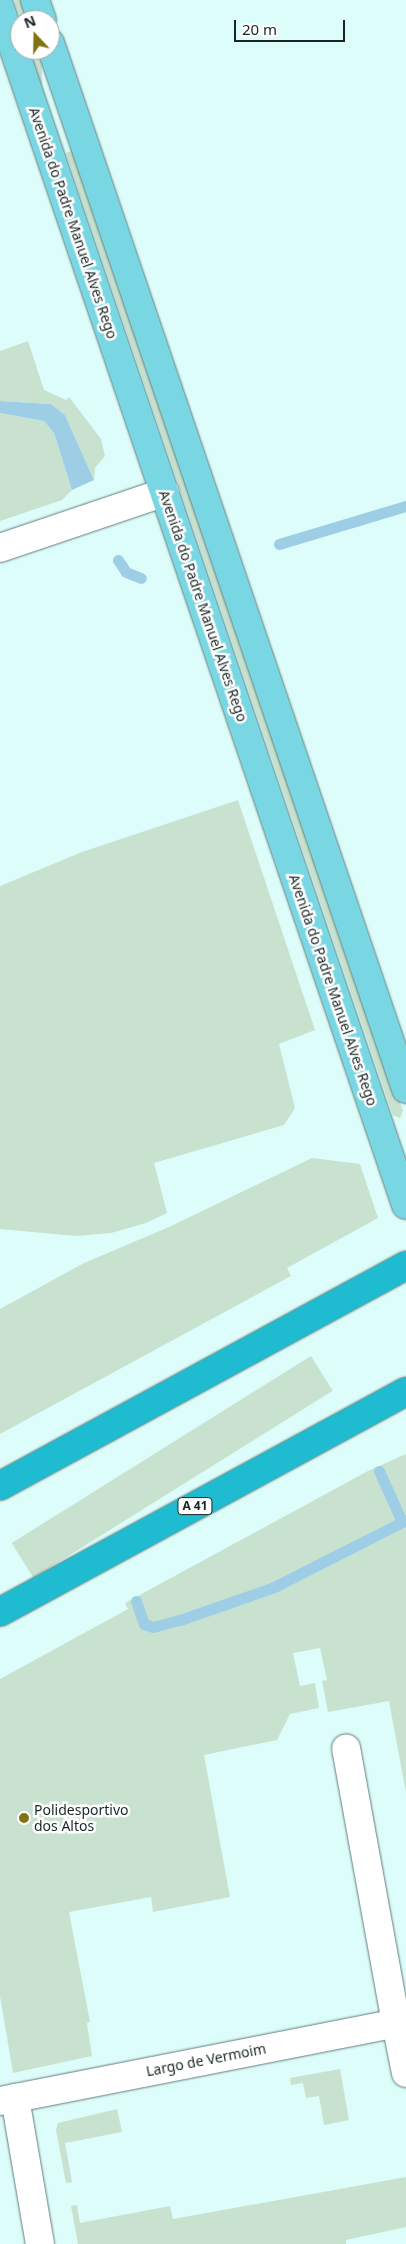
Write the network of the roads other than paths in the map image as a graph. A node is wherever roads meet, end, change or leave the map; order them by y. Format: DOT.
graph roads {
  1 [pos="0,8"];
  2 [pos="56,60"];
  3 [pos="165,492"];
  4 [pos="0,548"];
  5 [pos="406,1089"];
  6 [pos="400,1169"];
  7 [pos="406,1205"];
  8 [pos="406,1266"];
  9 [pos="398,1397"];
  10 [pos="0,1486"];
  11 [pos="0,1612"];
  12 [pos="346,1749"];
  13 [pos="396,2023"];
  14 [pos="406,2073"];
  15 [pos="8,2099"];
  16 [pos="40,2244"];
  1 -- 3 [label="main road, Avenida do Padre Manuel Alves Rego"];
  2 -- 5 [label="main road"];
  3 -- 4 [label="street"];
  3 -- 6 [label="main road, Avenida do Padre Manuel Alves Rego"];
  6 -- 7 [label="main road, Avenida do Padre Manuel Alves Rego"];
  8 -- 10 [label="highway"];
  9 -- 11 [label="highway, A 41"];
  12 -- 13 [label="street"];
  13 -- 14 [label="street"];
  13 -- 15 [label="street, Largo de Vermoim"];
  15 -- 16 [label="street"];
}
